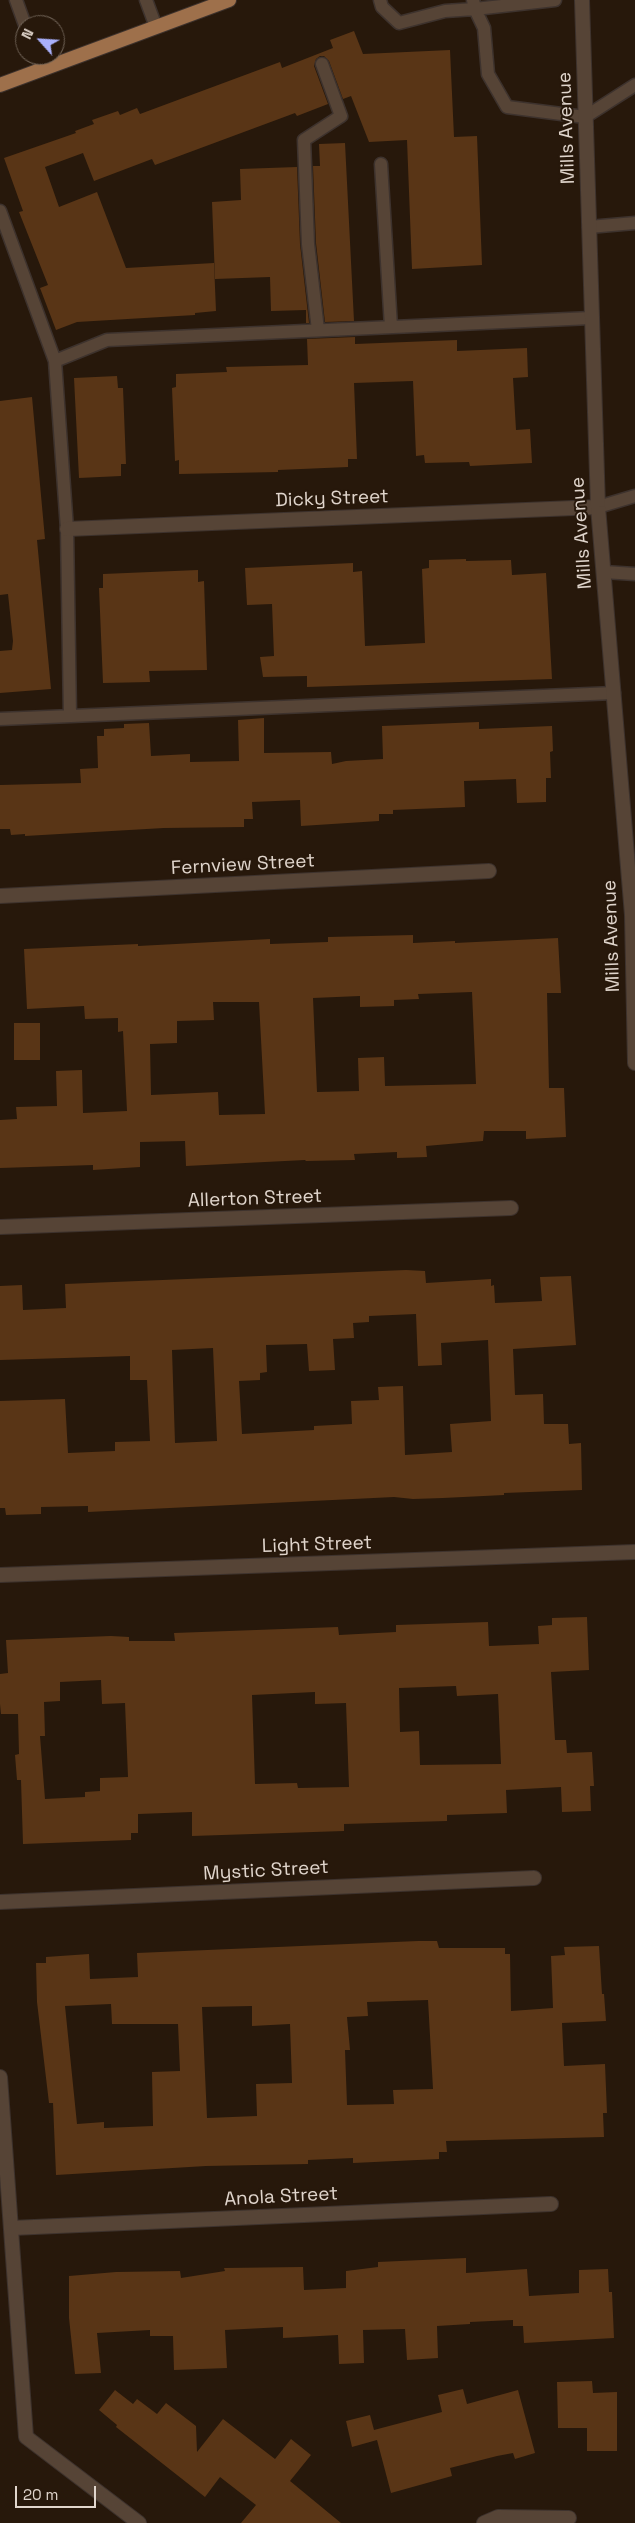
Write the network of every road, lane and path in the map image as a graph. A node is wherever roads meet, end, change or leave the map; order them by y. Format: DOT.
graph roads {
  1 [pos="16,0"];
  2 [pos="146,0"];
  3 [pos="229,0"];
  4 [pos="380,0"];
  5 [pos="555,0"];
  6 [pos="582,0"];
  7 [pos="474,4"];
  8 [pos="21,15"];
  9 [pos="156,27"];
  10 [pos="322,64"];
  11 [pos="40,65"];
  12 [pos="42,70"];
  13 [pos="0,85"];
  14 [pos="635,85"];
  15 [pos="585,117"];
  16 [pos="381,164"];
  17 [pos="0,211"];
  18 [pos="635,223"];
  19 [pos="588,227"];
  20 [pos="591,318"];
  21 [pos="391,327"];
  22 [pos="318,330"];
  23 [pos="55,361"];
  24 [pos="635,496"];
  25 [pos="598,507"];
  26 [pos="67,529"];
  27 [pos="604,572"];
  28 [pos="635,574"];
  29 [pos="614,693"];
  30 [pos="70,716"];
  31 [pos="0,719"];
  32 [pos="489,871"];
  33 [pos="0,896"];
  34 [pos="635,1063"];
  35 [pos="511,1208"];
  36 [pos="0,1227"];
  37 [pos="635,1552"];
  38 [pos="0,1575"];
  39 [pos="534,1878"];
  40 [pos="0,1902"];
  41 [pos="0,2077"];
  42 [pos="551,2204"];
  43 [pos="12,2228"];
  44 [pos="569,2518"];
  45 [pos="139,2523"];
  46 [pos="484,2523"];
  1 -- 8 [label="lane"];
  2 -- 9 [label="lane"];
  3 -- 9 [label="main road"];
  4 -- 7 [label="lane"];
  5 -- 7 [label="lane"];
  6 -- 15 [label="street, Mills Avenue"];
  7 -- 15 [label="lane"];
  9 -- 12 [label="main road"];
  10 -- 22 [label="lane"];
  11 -- 12 [label="lane"];
  12 -- 13 [label="main road"];
  14 -- 15 [label="lane"];
  15 -- 19 [label="street, Mills Avenue"];
  16 -- 21 [label="lane"];
  17 -- 23 [label="lane"];
  18 -- 19 [label="lane"];
  19 -- 20 [label="street, Mills Avenue"];
  20 -- 21 [label="lane"];
  20 -- 25 [label="street, Mills Avenue"];
  21 -- 22 [label="lane"];
  22 -- 23 [label="lane"];
  23 -- 26 [label="lane"];
  24 -- 25 [label="lane"];
  25 -- 26 [label="street, Dicky Street"];
  25 -- 27 [label="street, Mills Avenue"];
  26 -- 30 [label="lane"];
  27 -- 28 [label="lane"];
  27 -- 29 [label="street, Mills Avenue"];
  29 -- 30 [label="lane"];
  29 -- 34 [label="street, Mills Avenue"];
  30 -- 31 [label="lane"];
  32 -- 33 [label="street, Fernview Street"];
  35 -- 36 [label="street, Allerton Street"];
  37 -- 38 [label="street, Light Street"];
  39 -- 40 [label="street, Mystic Street"];
  41 -- 43 [label="street"];
  42 -- 43 [label="street, Anola Street"];
  43 -- 45 [label="street"];
  44 -- 46 [label="street"];
}
